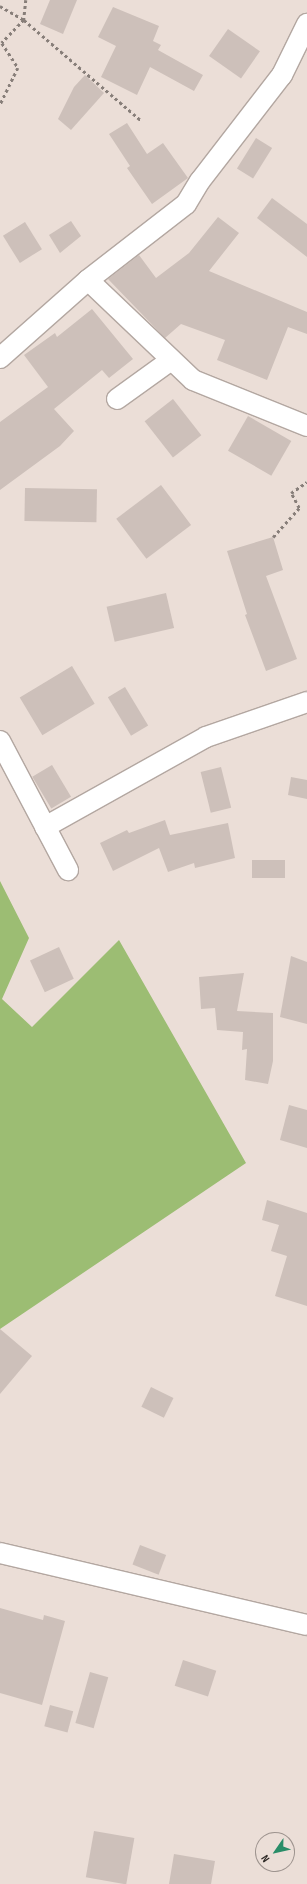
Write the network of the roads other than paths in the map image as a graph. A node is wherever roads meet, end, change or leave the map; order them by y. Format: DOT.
graph roads {
  1 [pos="307,24"];
  2 [pos="88,280"];
  3 [pos="0,358"];
  4 [pos="171,360"];
  5 [pos="117,399"];
  6 [pos="307,426"];
  7 [pos="307,702"];
  8 [pos="0,742"];
  9 [pos="45,827"];
  10 [pos="68,870"];
  11 [pos="0,1553"];
  12 [pos="307,1625"];
  1 -- 2 [label="street"];
  2 -- 3 [label="street"];
  2 -- 4 [label="street"];
  4 -- 5 [label="street"];
  4 -- 6 [label="street"];
  7 -- 9 [label="street"];
  8 -- 9 [label="street"];
  9 -- 10 [label="street"];
  11 -- 12 [label="street"];
}
